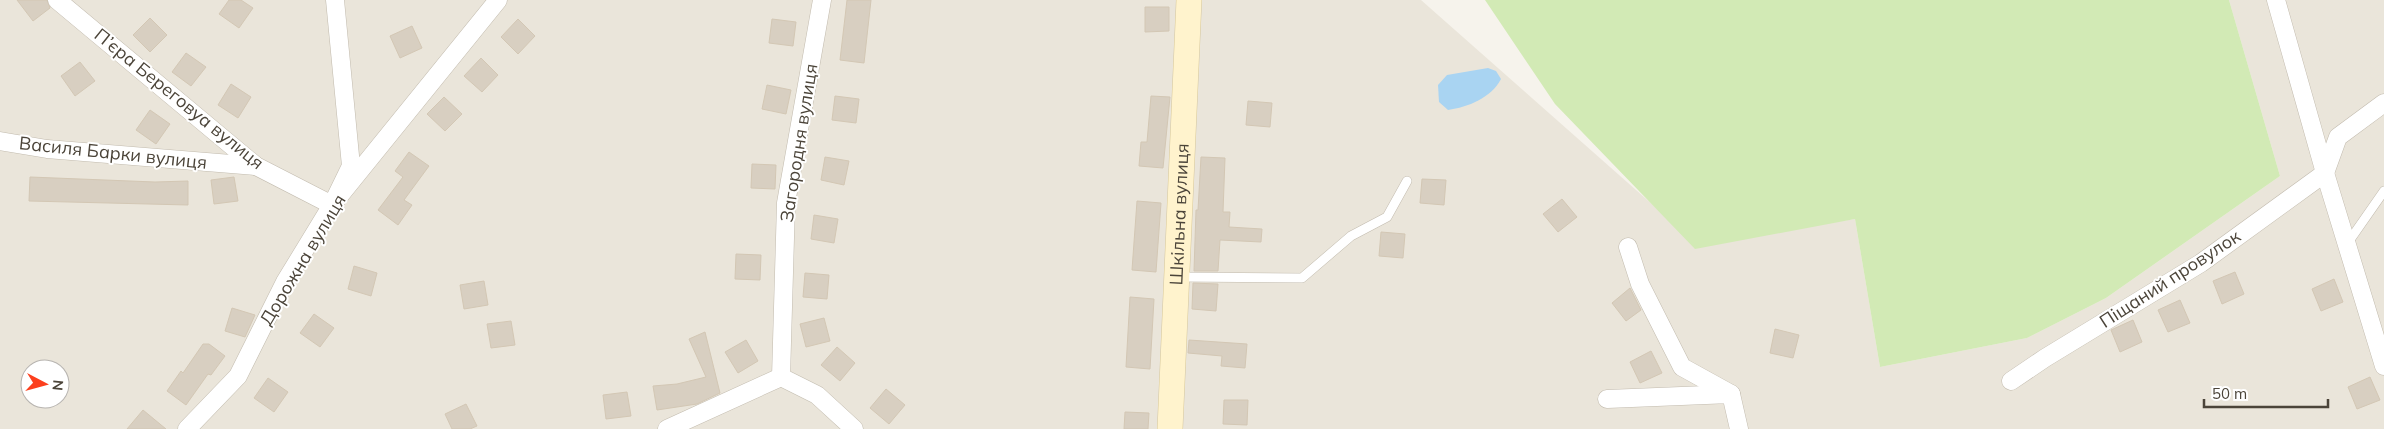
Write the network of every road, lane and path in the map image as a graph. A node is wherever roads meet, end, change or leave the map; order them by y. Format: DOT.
graph roads {
  1 [pos="57,0"];
  2 [pos="335,0"];
  3 [pos="498,0"];
  4 [pos="822,0"];
  5 [pos="1189,0"];
  6 [pos="2276,0"];
  7 [pos="2384,103"];
  8 [pos="0,141"];
  9 [pos="256,166"];
  10 [pos="2326,173"];
  11 [pos="1407,180"];
  12 [pos="2384,191"];
  13 [pos="332,205"];
  14 [pos="2347,244"];
  15 [pos="1628,247"];
  16 [pos="1177,277"];
  17 [pos="2384,366"];
  18 [pos="781,377"];
  19 [pos="2012,381"];
  20 [pos="1731,394"];
  21 [pos="1607,399"];
  22 [pos="186,429"];
  23 [pos="666,429"];
  24 [pos="854,429"];
  25 [pos="1170,429"];
  26 [pos="1739,429"];
  1 -- 9 [label="street, П’єра Береговуа вулиця"];
  2 -- 13 [label="street"];
  3 -- 13 [label="street, Дорожна вулиця"];
  4 -- 18 [label="street, Загородня вулиця"];
  5 -- 16 [label="street, Шкільна вулиця"];
  6 -- 10 [label="street"];
  7 -- 10 [label="street"];
  8 -- 9 [label="street, Василя Барки вулиця"];
  9 -- 13 [label="street, П’єра Береговуа вулиця"];
  10 -- 14 [label="street"];
  10 -- 19 [label="street, Піщаний провулок"];
  11 -- 16 [label="lane"];
  12 -- 14 [label="lane"];
  13 -- 22 [label="street, Дорожна вулиця"];
  14 -- 17 [label="street"];
  15 -- 20 [label="street"];
  16 -- 25 [label="street, Шкільна вулиця"];
  18 -- 23 [label="street"];
  18 -- 24 [label="street"];
  20 -- 21 [label="street"];
  20 -- 26 [label="street"];
}
